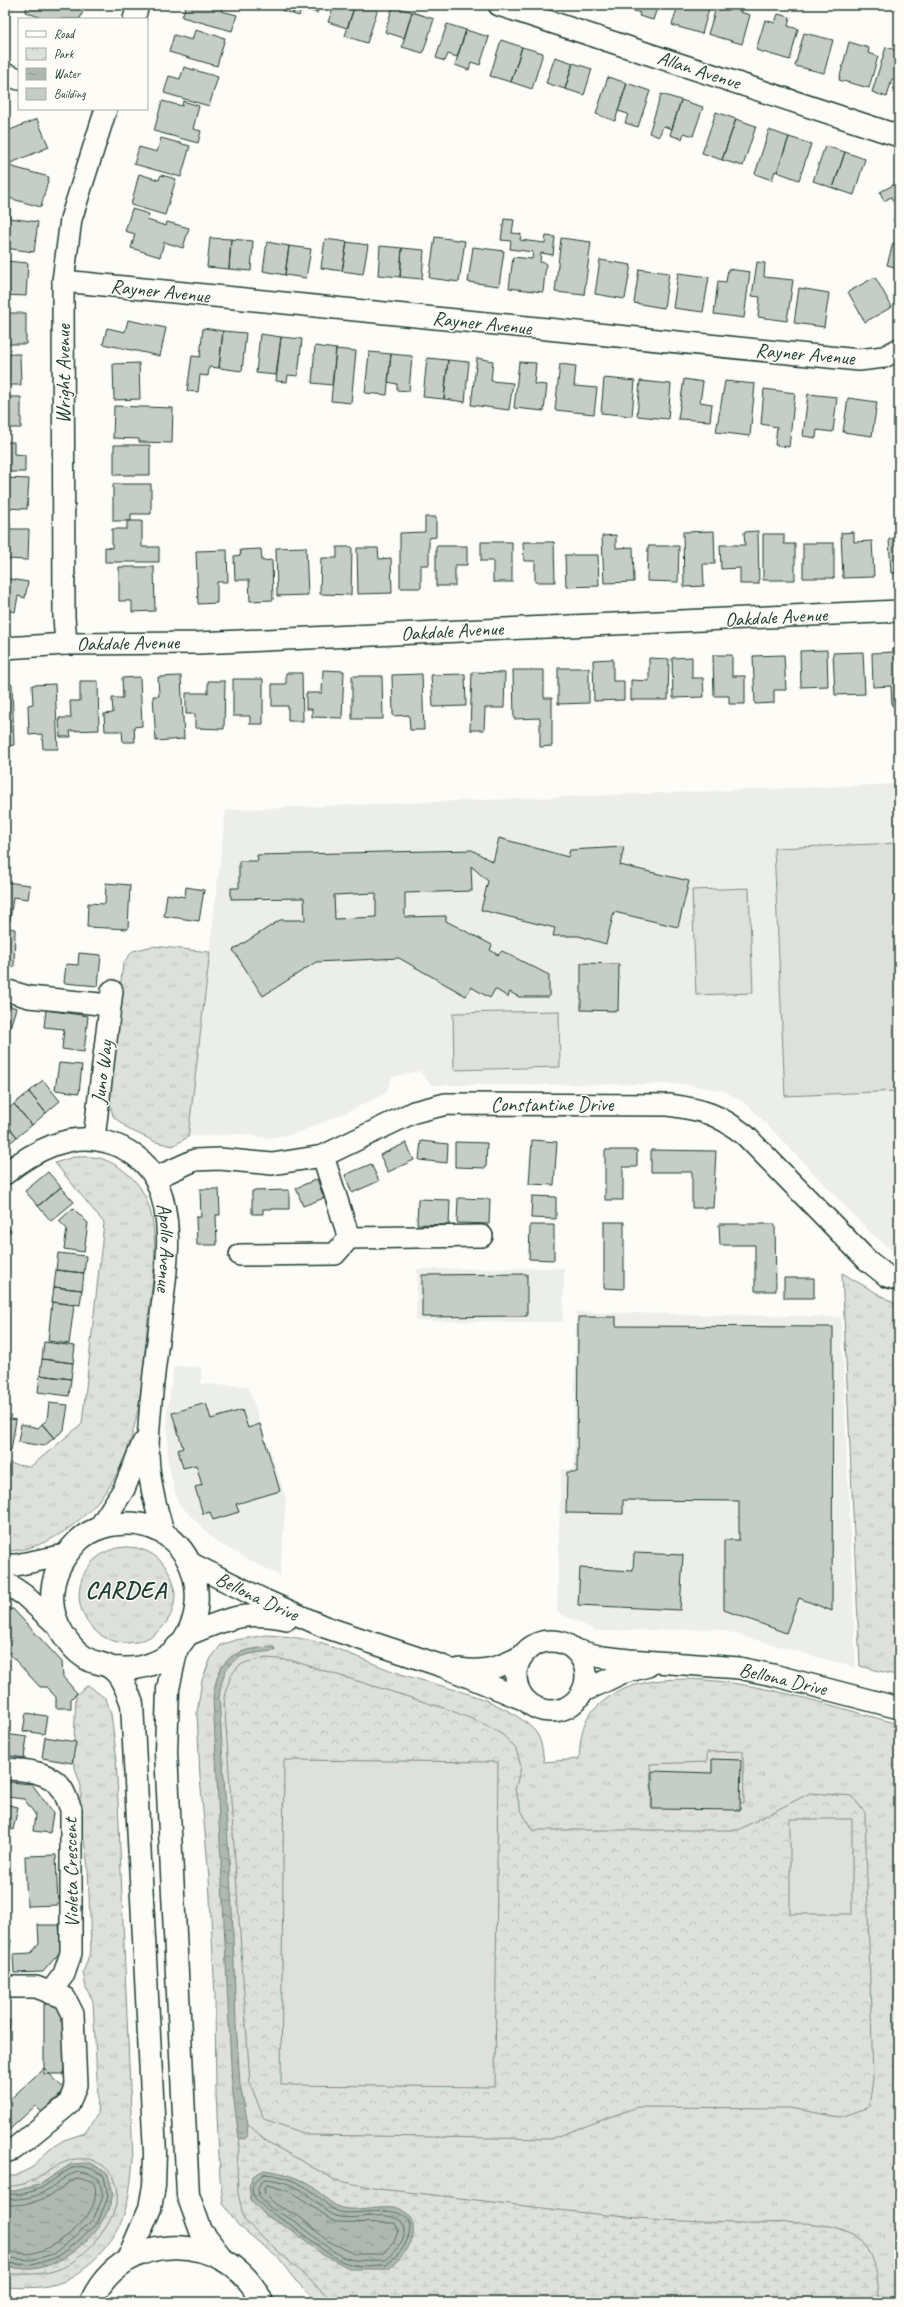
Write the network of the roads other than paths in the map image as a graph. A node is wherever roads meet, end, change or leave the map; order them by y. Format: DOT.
graph roads {
  1 [pos="138,5"];
  2 [pos="499,5"];
  3 [pos="134,18"];
  4 [pos="5,74"];
  5 [pos="18,79"];
  6 [pos="106,110"];
  7 [pos="899,136"];
  8 [pos="63,281"];
  9 [pos="899,349"];
  10 [pos="899,611"];
  11 [pos="66,644"];
  12 [pos="5,648"];
  13 [pos="5,990"];
  14 [pos="94,1138"];
  15 [pos="323,1156"];
  16 [pos="5,1174"];
  17 [pos="155,1178"];
  18 [pos="482,1236"];
  19 [pos="349,1238"];
  20 [pos="240,1255"];
  21 [pos="899,1280"];
  22 [pos="150,1420"];
  23 [pos="99,1528"];
  24 [pos="164,1534"];
  25 [pos="65,1555"];
  26 [pos="190,1563"];
  27 [pos="5,1565"];
  28 [pos="5,1582"];
  29 [pos="59,1627"];
  30 [pos="325,1627"];
  31 [pos="182,1641"];
  32 [pos="575,1650"];
  33 [pos="522,1656"];
  34 [pos="664,1664"];
  35 [pos="442,1666"];
  36 [pos="112,1668"];
  37 [pos="582,1692"];
  38 [pos="525,1700"];
  39 [pos="899,1708"];
  40 [pos="5,1769"];
  41 [pos="5,1987"];
  42 [pos="50,1993"];
  43 [pos="5,2152"];
  44 [pos="220,2256"];
  45 [pos="128,2259"];
  46 [pos="264,2297"];
  47 [pos="88,2302"];
  1 -- 3 [label="street"];
  2 -- 7 [label="street, Allan Avenue"];
  4 -- 5 [label="street"];
  6 -- 8 [label="street, Wright Avenue"];
  8 -- 9 [label="street, Rayner Avenue"];
  8 -- 11 [label="street, Wright Avenue"];
  10 -- 11 [label="street, Oakdale Avenue"];
  11 -- 12 [label="street, Oakdale Avenue"];
  13 -- 14 [label="street, Juno Way"];
  14 -- 16 [label="street, Apollo Avenue"];
  14 -- 17 [label="street, Apollo Avenue"];
  15 -- 17 [label="street, Constantine Drive"];
  15 -- 19 [label="street"];
  15 -- 21 [label="street, Constantine Drive"];
  17 -- 22 [label="street, Apollo Avenue"];
  18 -- 19 [label="street"];
  19 -- 20 [label="street"];
  22 -- 23 [label="street, Apollo Avenue"];
  22 -- 24 [label="street, Apollo Avenue"];
  23 -- 24 [label="street"];
  23 -- 25 [label="street"];
  24 -- 26 [label="street"];
  25 -- 27 [label="street"];
  25 -- 29 [label="street"];
  26 -- 30 [label="street, Bellona Drive"];
  26 -- 31 [label="street"];
  28 -- 29 [label="street"];
  29 -- 36 [label="street"];
  30 -- 31 [label="street, Bellona Drive"];
  30 -- 35 [label="street, Bellona Drive"];
  31 -- 36 [label="street"];
  31 -- 44 [label="street"];
  32 -- 33 [label="street, Bellona Drive"];
  32 -- 34 [label="street, Bellona Drive"];
  32 -- 37 [label="street"];
  33 -- 35 [label="street, Bellona Drive"];
  33 -- 38 [label="street"];
  34 -- 37 [label="street, Bellona Drive"];
  34 -- 39 [label="street, Bellona Drive"];
  35 -- 38 [label="street, Bellona Drive"];
  36 -- 45 [label="street"];
  37 -- 38 [label="street, Bellona Drive"];
  40 -- 42 [label="street, Violeta Crescent"];
  41 -- 42 [label="street"];
  42 -- 43 [label="street"];
  44 -- 45 [label="street"];
  44 -- 46 [label="street"];
  45 -- 47 [label="street"];
}
